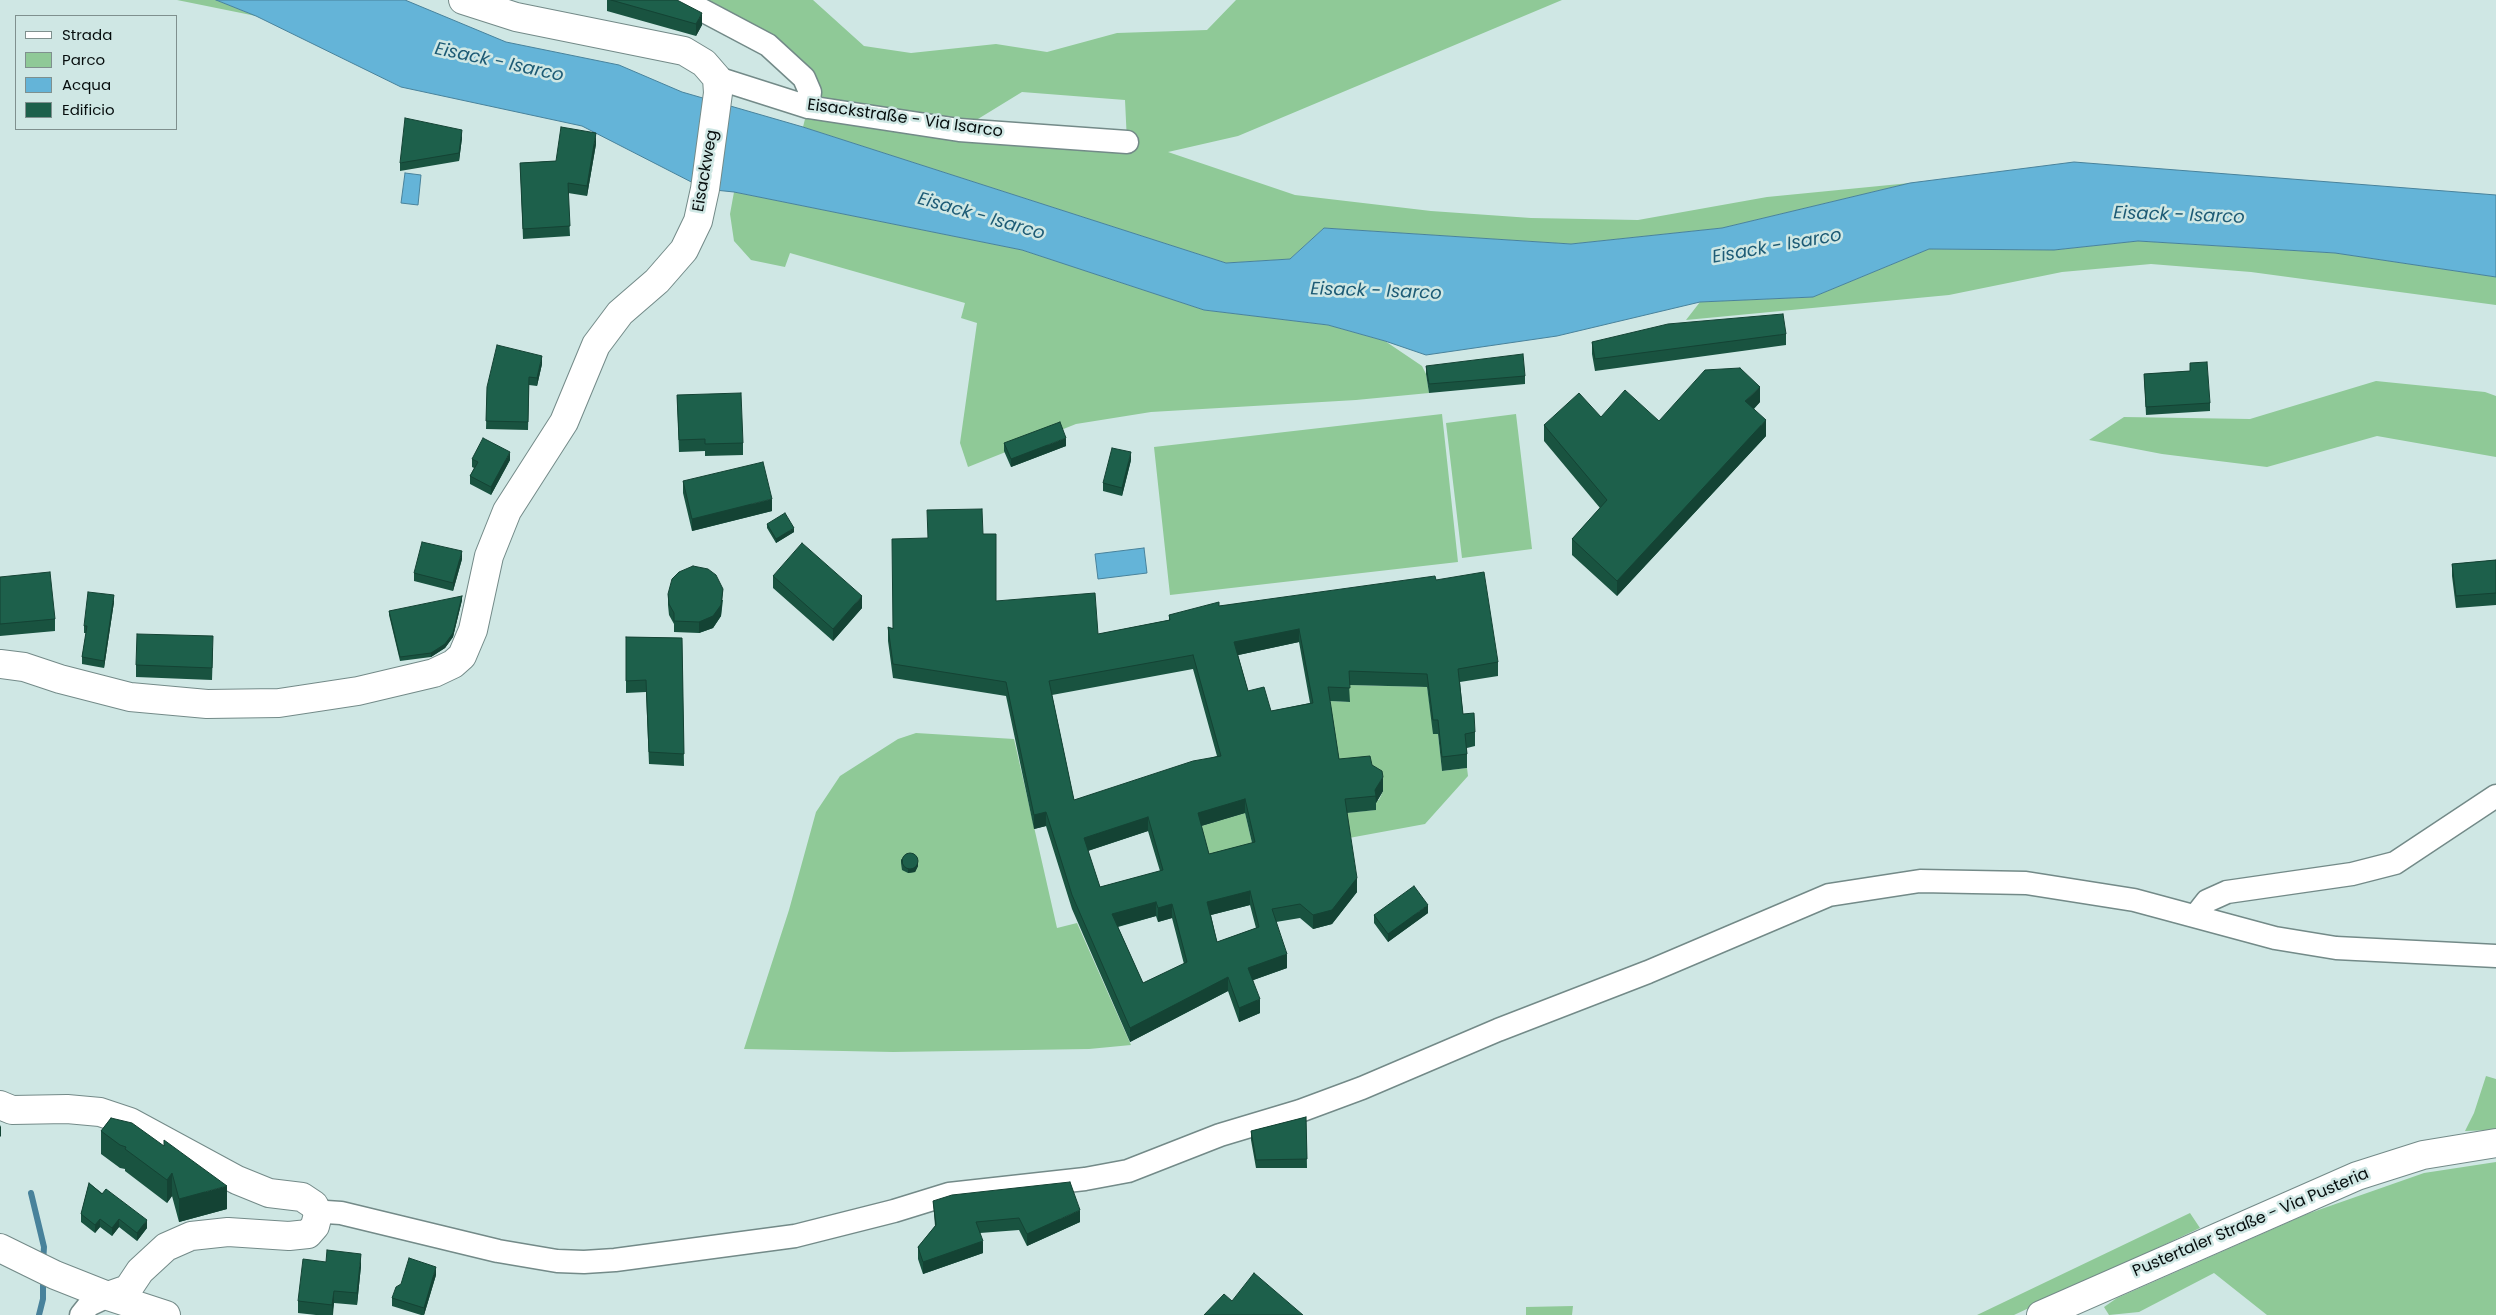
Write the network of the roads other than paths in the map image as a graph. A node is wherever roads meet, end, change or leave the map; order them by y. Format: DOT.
graph roads {
  1 [pos="464,0"];
  2 [pos="683,0"];
  3 [pos="718,85"];
  4 [pos="808,107"];
  5 [pos="1127,142"];
  6 [pos="0,664"];
  7 [pos="2496,796"];
  8 [pos="2196,915"];
  9 [pos="2496,956"];
  10 [pos="0,1106"];
  11 [pos="2496,1143"];
  12 [pos="318,1214"];
  13 [pos="0,1248"];
  14 [pos="108,1296"];
  15 [pos="81,1315"];
  16 [pos="166,1315"];
  17 [pos="2041,1315"];
  1 -- 3 [label="street, Eisackstraße - Via Isarco"];
  2 -- 4 [label="street"];
  3 -- 4 [label="street, Eisackstraße - Via Isarco"];
  3 -- 6 [label="street, Eisackweg"];
  4 -- 5 [label="street, Eisackstraße - Via Isarco"];
  7 -- 8 [label="street"];
  8 -- 9 [label="street"];
  8 -- 12 [label="street"];
  10 -- 12 [label="street"];
  11 -- 17 [label="street, Pustertaler Straße - Via Pusteria"];
  12 -- 14 [label="street"];
  13 -- 14 [label="street"];
  14 -- 15 [label="street"];
  14 -- 16 [label="street"];
}
